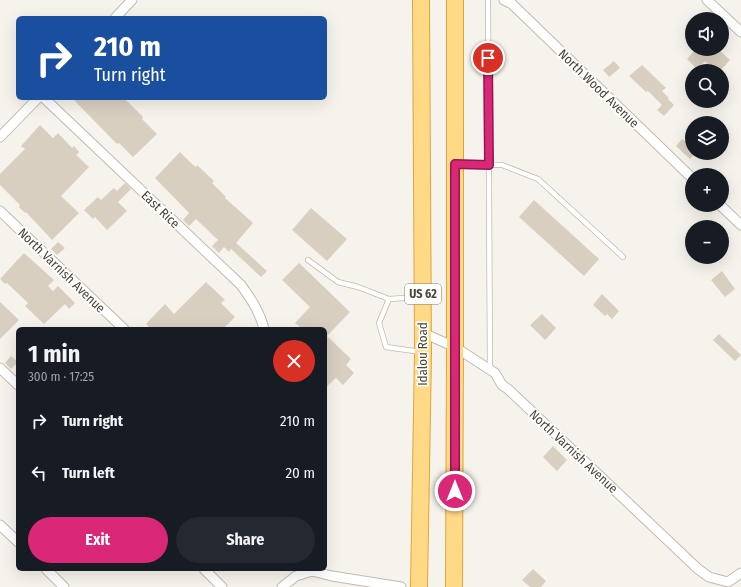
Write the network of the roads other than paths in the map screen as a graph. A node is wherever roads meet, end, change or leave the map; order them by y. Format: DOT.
graph roads {
  1 [pos="132,0"];
  2 [pos="421,0"];
  3 [pos="455,0"];
  4 [pos="488,0"];
  5 [pos="504,0"];
  6 [pos="707,0"];
  7 [pos="117,16"];
  8 [pos="741,32"];
  9 [pos="36,100"];
  10 [pos="46,100"];
  11 [pos="0,137"];
  12 [pos="455,164"];
  13 [pos="489,165"];
  14 [pos="685,171"];
  15 [pos="0,211"];
  16 [pos="727,212"];
  17 [pos="741,225"];
  18 [pos="623,257"];
  19 [pos="308,260"];
  20 [pos="423,297"];
  21 [pos="389,299"];
  22 [pos="122,327"];
  23 [pos="264,327"];
  24 [pos="423,333"];
  25 [pos="455,347"];
  26 [pos="423,353"];
  27 [pos="0,368"];
  28 [pos="490,370"];
  29 [pos="16,383"];
  30 [pos="0,525"];
  31 [pos="16,540"];
  32 [pos="327,569"];
  33 [pos="48,571"];
  34 [pos="206,571"];
  35 [pos="741,573"];
  36 [pos="332,576"];
  37 [pos="64,587"];
  38 [pos="222,587"];
  39 [pos="282,587"];
  40 [pos="401,587"];
  41 [pos="420,587"];
  42 [pos="454,587"];
  1 -- 7 [label="street"];
  2 -- 20 [label="highway, Idalou Road / US 62"];
  3 -- 12 [label="highway, US 62"];
  4 -- 13 [label="lane"];
  5 -- 14 [label="street, North Wood Avenue"];
  6 -- 8 [label="street"];
  9 -- 11 [label="street"];
  10 -- 23 [label="street, East Rice"];
  12 -- 13 [label="lane"];
  12 -- 25 [label="highway, US 62"];
  13 -- 18 [label="lane"];
  13 -- 28 [label="lane"];
  15 -- 22 [label="street, North Varnish Avenue"];
  16 -- 17 [label="street"];
  19 -- 21 [label="lane"];
  20 -- 21 [label="lane"];
  20 -- 24 [label="highway, Idalou Road / US 62"];
  21 -- 26 [label="lane"];
  24 -- 25 [label="street, North Varnish Avenue"];
  24 -- 26 [label="highway, Idalou Road / US 62"];
  25 -- 28 [label="street, North Varnish Avenue"];
  25 -- 42 [label="highway, US 62"];
  26 -- 41 [label="highway, Idalou Road / US 62"];
  27 -- 29 [label="street"];
  28 -- 35 [label="street, North Varnish Avenue"];
  30 -- 31 [label="street"];
  32 -- 36 [label="street"];
  33 -- 37 [label="street"];
  34 -- 38 [label="street"];
  36 -- 39 [label="street"];
  36 -- 40 [label="street"];
}
